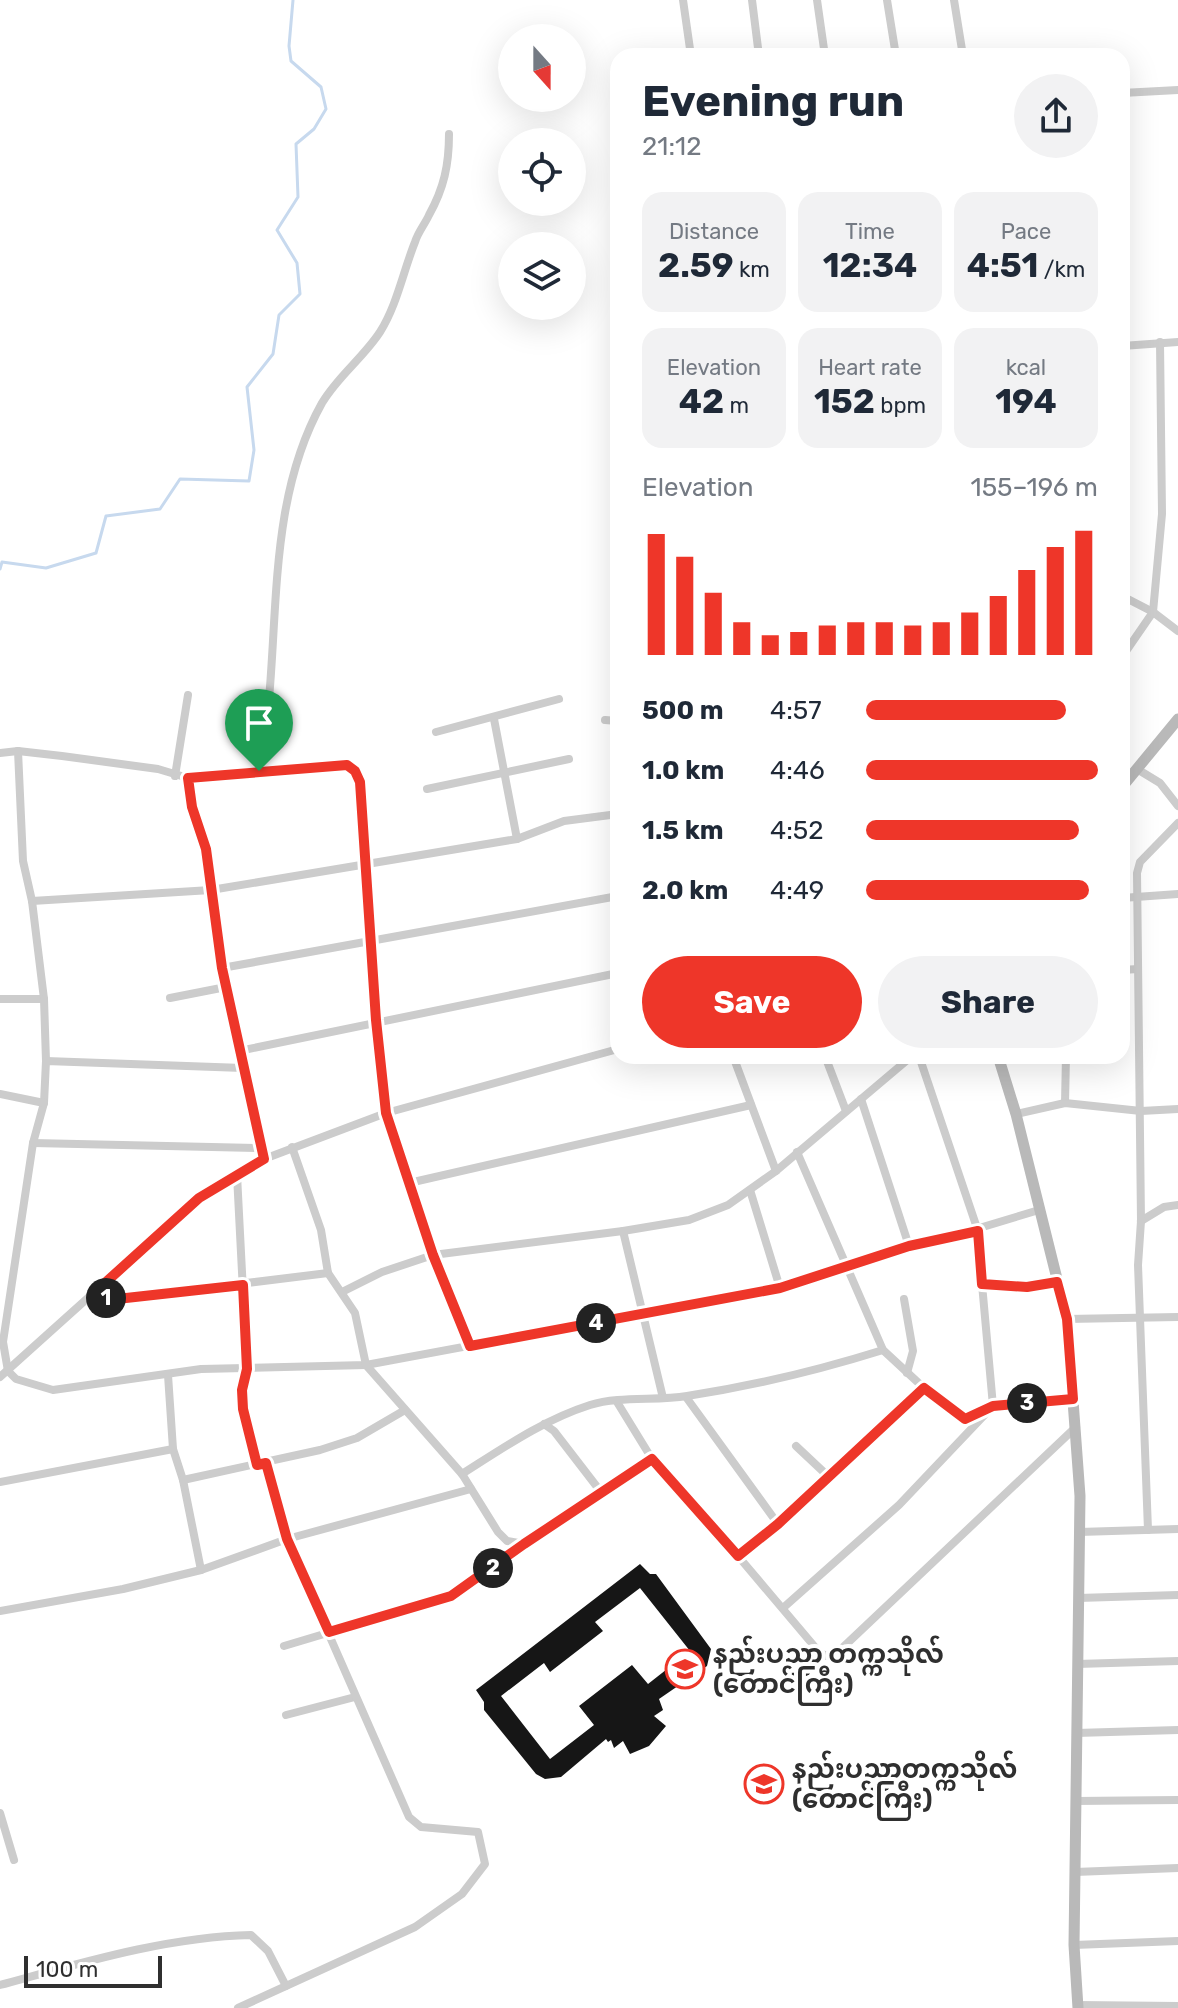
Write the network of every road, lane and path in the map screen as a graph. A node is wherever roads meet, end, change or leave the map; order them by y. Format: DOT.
graph roads {
  1 [pos="683,0"];
  2 [pos="752,0"];
  3 [pos="817,0"];
  4 [pos="887,0"];
  5 [pos="954,0"];
  6 [pos="690,48"];
  7 [pos="758,48"];
  8 [pos="824,48"];
  9 [pos="895,48"];
  10 [pos="962,48"];
  11 [pos="1178,90"];
  12 [pos="1130,93"];
  13 [pos="449,134"];
  14 [pos="1160,342"];
  15 [pos="1178,342"];
  16 [pos="1130,345"];
  17 [pos="1130,600"];
  18 [pos="1153,612"];
  19 [pos="1178,631"];
  20 [pos="1130,645"];
  21 [pos="188,695"];
  22 [pos="559,699"];
  23 [pos="494,719"];
  24 [pos="1178,719"];
  25 [pos="605,720"];
  26 [pos="610,720"];
  27 [pos="436,732"];
  28 [pos="18,751"];
  29 [pos="0,753"];
  30 [pos="569,759"];
  31 [pos="1137,769"];
  32 [pos="259,771"];
  33 [pos="504,772"];
  34 [pos="175,776"];
  35 [pos="1130,777"];
  36 [pos="188,778"];
  37 [pos="427,789"];
  38 [pos="1178,806"];
  39 [pos="610,815"];
  40 [pos="1178,823"];
  41 [pos="517,839"];
  42 [pos="364,863"];
  43 [pos="211,890"];
  44 [pos="1178,894"];
  45 [pos="1130,897"];
  46 [pos="1137,897"];
  47 [pos="610,898"];
  48 [pos="32,901"];
  49 [pos="370,943"];
  50 [pos="222,968"];
  51 [pos="1138,969"];
  52 [pos="1130,970"];
  53 [pos="610,975"];
  54 [pos="226,987"];
  55 [pos="170,998"];
  56 [pos="0,999"];
  57 [pos="44,999"];
  58 [pos="376,1020"];
  59 [pos="239,1051"];
  60 [pos="610,1051"];
  61 [pos="46,1061"];
  62 [pos="736,1064"];
  63 [pos="828,1064"];
  64 [pos="903,1064"];
  65 [pos="922,1064"];
  66 [pos="1000,1064"];
  67 [pos="1066,1064"];
  68 [pos="243,1068"];
  69 [pos="0,1094"];
  70 [pos="861,1099"];
  71 [pos="44,1103"];
  72 [pos="1065,1103"];
  73 [pos="751,1105"];
  74 [pos="1178,1109"];
  75 [pos="846,1111"];
  76 [pos="1141,1111"];
  77 [pos="386,1113"];
  78 [pos="1016,1114"];
  79 [pos="33,1143"];
  80 [pos="292,1147"];
  81 [pos="261,1148"];
  82 [pos="797,1152"];
  83 [pos="264,1159"];
  84 [pos="776,1171"];
  85 [pos="237,1175"];
  86 [pos="409,1183"];
  87 [pos="750,1190"];
  88 [pos="1178,1205"];
  89 [pos="1039,1210"];
  90 [pos="1141,1221"];
  91 [pos="623,1231"];
  92 [pos="978,1231"];
  93 [pos="909,1246"];
  94 [pos="433,1255"];
  95 [pos="848,1266"];
  96 [pos="328,1273"];
  97 [pos="1057,1282"];
  98 [pos="982,1284"];
  99 [pos="243,1285"];
  100 [pos="780,1288"];
  101 [pos="95,1292"];
  102 [pos="342,1292"];
  103 [pos="904,1299"];
  104 [pos="644,1314"];
  105 [pos="1178,1317"];
  106 [pos="1141,1318"];
  107 [pos="1067,1319"];
  108 [pos="470,1346"];
  109 [pos="883,1350"];
  110 [pos="366,1365"];
  111 [pos="247,1369"];
  112 [pos="907,1373"];
  113 [pos="4,1374"];
  114 [pos="168,1375"];
  115 [pos="924,1388"];
  116 [pos="686,1397"];
  117 [pos="663,1398"];
  118 [pos="1073,1399"];
  119 [pos="617,1402"];
  120 [pos="993,1406"];
  121 [pos="405,1410"];
  122 [pos="544,1424"];
  123 [pos="1076,1427"];
  124 [pos="796,1446"];
  125 [pos="173,1449"];
  126 [pos="652,1459"];
  127 [pos="262,1464"];
  128 [pos="462,1474"];
  129 [pos="829,1477"];
  130 [pos="183,1480"];
  131 [pos="0,1482"];
  132 [pos="471,1489"];
  133 [pos="601,1492"];
  134 [pos="778,1524"];
  135 [pos="1178,1529"];
  136 [pos="1148,1530"];
  137 [pos="1079,1532"];
  138 [pos="287,1539"];
  139 [pos="524,1544"];
  140 [pos="738,1556"];
  141 [pos="201,1570"];
  142 [pos="1178,1595"];
  143 [pos="1078,1598"];
  144 [pos="783,1608"];
  145 [pos="0,1611"];
  146 [pos="329,1632"];
  147 [pos="284,1646"];
  148 [pos="1178,1661"];
  149 [pos="1077,1664"];
  150 [pos="355,1697"];
  151 [pos="286,1715"];
  152 [pos="1178,1730"];
  153 [pos="1076,1733"];
  154 [pos="1178,1800"];
  155 [pos="1075,1801"];
  156 [pos="0,1813"];
  157 [pos="14,1860"];
  158 [pos="1178,1868"];
  159 [pos="1075,1872"];
  160 [pos="1178,1941"];
  161 [pos="1074,1945"];
  162 [pos="0,1985"];
  163 [pos="286,1986"];
  164 [pos="1178,2006"];
  165 [pos="1078,2007"];
  166 [pos="238,2008"];
  1 -- 6 [label="street"];
  2 -- 7 [label="street"];
  3 -- 8 [label="street"];
  4 -- 9 [label="street"];
  5 -- 10 [label="street"];
  11 -- 12 [label="street"];
  13 -- 32 [label="street"];
  14 -- 15 [label="street"];
  14 -- 16 [label="street"];
  14 -- 18 [label="street"];
  17 -- 18 [label="street"];
  18 -- 19 [label="street"];
  18 -- 20 [label="street"];
  21 -- 34 [label="street"];
  22 -- 23 [label="street"];
  23 -- 27 [label="street"];
  23 -- 33 [label="street"];
  24 -- 31 [label="main road"];
  25 -- 26 [label="street"];
  28 -- 29 [label="street"];
  28 -- 34 [label="street"];
  28 -- 48 [label="street"];
  30 -- 33 [label="street"];
  31 -- 35 [label="main road"];
  31 -- 38 [label="street"];
  32 -- 36 [label="street"];
  32 -- 42 [label="street"];
  33 -- 37 [label="street"];
  33 -- 41 [label="street"];
  34 -- 36 [label="street"];
  36 -- 43 [label="street"];
  39 -- 41 [label="street"];
  40 -- 46 [label="street"];
  41 -- 42 [label="street"];
  42 -- 43 [label="street"];
  42 -- 49 [label="street"];
  43 -- 48 [label="street"];
  43 -- 50 [label="street"];
  44 -- 46 [label="street"];
  45 -- 46 [label="street"];
  46 -- 51 [label="street"];
  47 -- 49 [label="street"];
  48 -- 57 [label="street"];
  49 -- 50 [label="street"];
  49 -- 58 [label="street"];
  50 -- 54 [label="street"];
  51 -- 52 [label="street"];
  51 -- 76 [label="street"];
  53 -- 58 [label="street"];
  54 -- 55 [label="street"];
  54 -- 59 [label="street"];
  56 -- 57 [label="street"];
  57 -- 61 [label="street"];
  58 -- 59 [label="street"];
  58 -- 77 [label="street"];
  59 -- 68 [label="street"];
  60 -- 77 [label="street"];
  61 -- 68 [label="street"];
  61 -- 71 [label="street"];
  62 -- 73 [label="street"];
  63 -- 75 [label="street"];
  64 -- 70 [label="street"];
  65 -- 92 [label="street"];
  66 -- 78 [label="main road"];
  67 -- 72 [label="street"];
  68 -- 81 [label="street"];
  69 -- 71 [label="street"];
  70 -- 75 [label="street"];
  70 -- 93 [label="street"];
  71 -- 79 [label="street"];
  72 -- 76 [label="street"];
  72 -- 78 [label="street"];
  73 -- 84 [label="street"];
  73 -- 86 [label="street"];
  74 -- 76 [label="street"];
  75 -- 82 [label="street"];
  76 -- 90 [label="street"];
  77 -- 80 [label="street"];
  77 -- 86 [label="street"];
  78 -- 89 [label="main road"];
  79 -- 81 [label="street"];
  79 -- 113 [label="street"];
  80 -- 83 [label="street"];
  80 -- 96 [label="street"];
  81 -- 83 [label="street"];
  82 -- 84 [label="street"];
  82 -- 95 [label="street"];
  83 -- 85 [label="street"];
  84 -- 87 [label="street"];
  85 -- 99 [label="street"];
  85 -- 101 [label="street"];
  86 -- 94 [label="street"];
  87 -- 91 [label="street"];
  87 -- 100 [label="street"];
  88 -- 90 [label="street"];
  89 -- 92 [label="street"];
  89 -- 97 [label="main road"];
  90 -- 106 [label="street"];
  91 -- 94 [label="street"];
  91 -- 104 [label="street"];
  92 -- 93 [label="street"];
  92 -- 98 [label="street"];
  93 -- 95 [label="street"];
  94 -- 102 [label="street"];
  94 -- 108 [label="street"];
  95 -- 100 [label="street"];
  95 -- 109 [label="street"];
  96 -- 99 [label="street"];
  96 -- 102 [label="street"];
  97 -- 98 [label="street"];
  97 -- 107 [label="main road"];
  98 -- 120 [label="street"];
  99 -- 101 [label="street"];
  99 -- 111 [label="street"];
  100 -- 104 [label="street"];
  101 -- 113 [label="street"];
  102 -- 110 [label="street"];
  103 -- 112 [label="street"];
  104 -- 108 [label="street"];
  104 -- 117 [label="street"];
  105 -- 106 [label="street"];
  106 -- 107 [label="street"];
  106 -- 136 [label="street"];
  107 -- 118 [label="main road"];
  108 -- 110 [label="street"];
  109 -- 112 [label="street"];
  109 -- 116 [label="street"];
  110 -- 111 [label="street"];
  110 -- 121 [label="street"];
  111 -- 114 [label="street"];
  111 -- 127 [label="street"];
  112 -- 115 [label="street"];
  113 -- 114 [label="street"];
  114 -- 125 [label="street"];
  115 -- 120 [label="street"];
  115 -- 129 [label="street"];
  116 -- 117 [label="street"];
  116 -- 134 [label="street"];
  117 -- 119 [label="street"];
  118 -- 120 [label="street"];
  118 -- 123 [label="main road"];
  119 -- 122 [label="street"];
  119 -- 126 [label="street"];
  120 -- 144 [label="street"];
  121 -- 127 [label="street"];
  121 -- 128 [label="street"];
  122 -- 128 [label="street"];
  122 -- 133 [label="street"];
  123 -- 137 [label="main road"];
  123 -- 144 [label="street"];
  124 -- 129 [label="street"];
  125 -- 130 [label="street"];
  125 -- 131 [label="street"];
  126 -- 133 [label="street"];
  126 -- 140 [label="street"];
  127 -- 130 [label="street"];
  127 -- 138 [label="street"];
  128 -- 132 [label="street"];
  129 -- 134 [label="street"];
  130 -- 141 [label="street"];
  132 -- 138 [label="street"];
  132 -- 139 [label="street"];
  133 -- 139 [label="street"];
  134 -- 140 [label="street"];
  135 -- 136 [label="street"];
  136 -- 137 [label="street"];
  137 -- 143 [label="main road"];
  138 -- 141 [label="street"];
  138 -- 146 [label="street"];
  139 -- 146 [label="street"];
  140 -- 144 [label="street"];
  141 -- 145 [label="street"];
  142 -- 143 [label="street"];
  143 -- 149 [label="main road"];
  146 -- 147 [label="street"];
  146 -- 150 [label="street"];
  148 -- 149 [label="street"];
  149 -- 153 [label="main road"];
  150 -- 151 [label="street"];
  150 -- 163 [label="street"];
  152 -- 153 [label="street"];
  153 -- 155 [label="main road"];
  154 -- 155 [label="street"];
  155 -- 159 [label="main road"];
  156 -- 157 [label="street"];
  158 -- 159 [label="street"];
  159 -- 161 [label="main road"];
  160 -- 161 [label="street"];
  161 -- 165 [label="main road"];
  162 -- 163 [label="street"];
  163 -- 166 [label="street"];
  164 -- 165 [label="street"];
}
